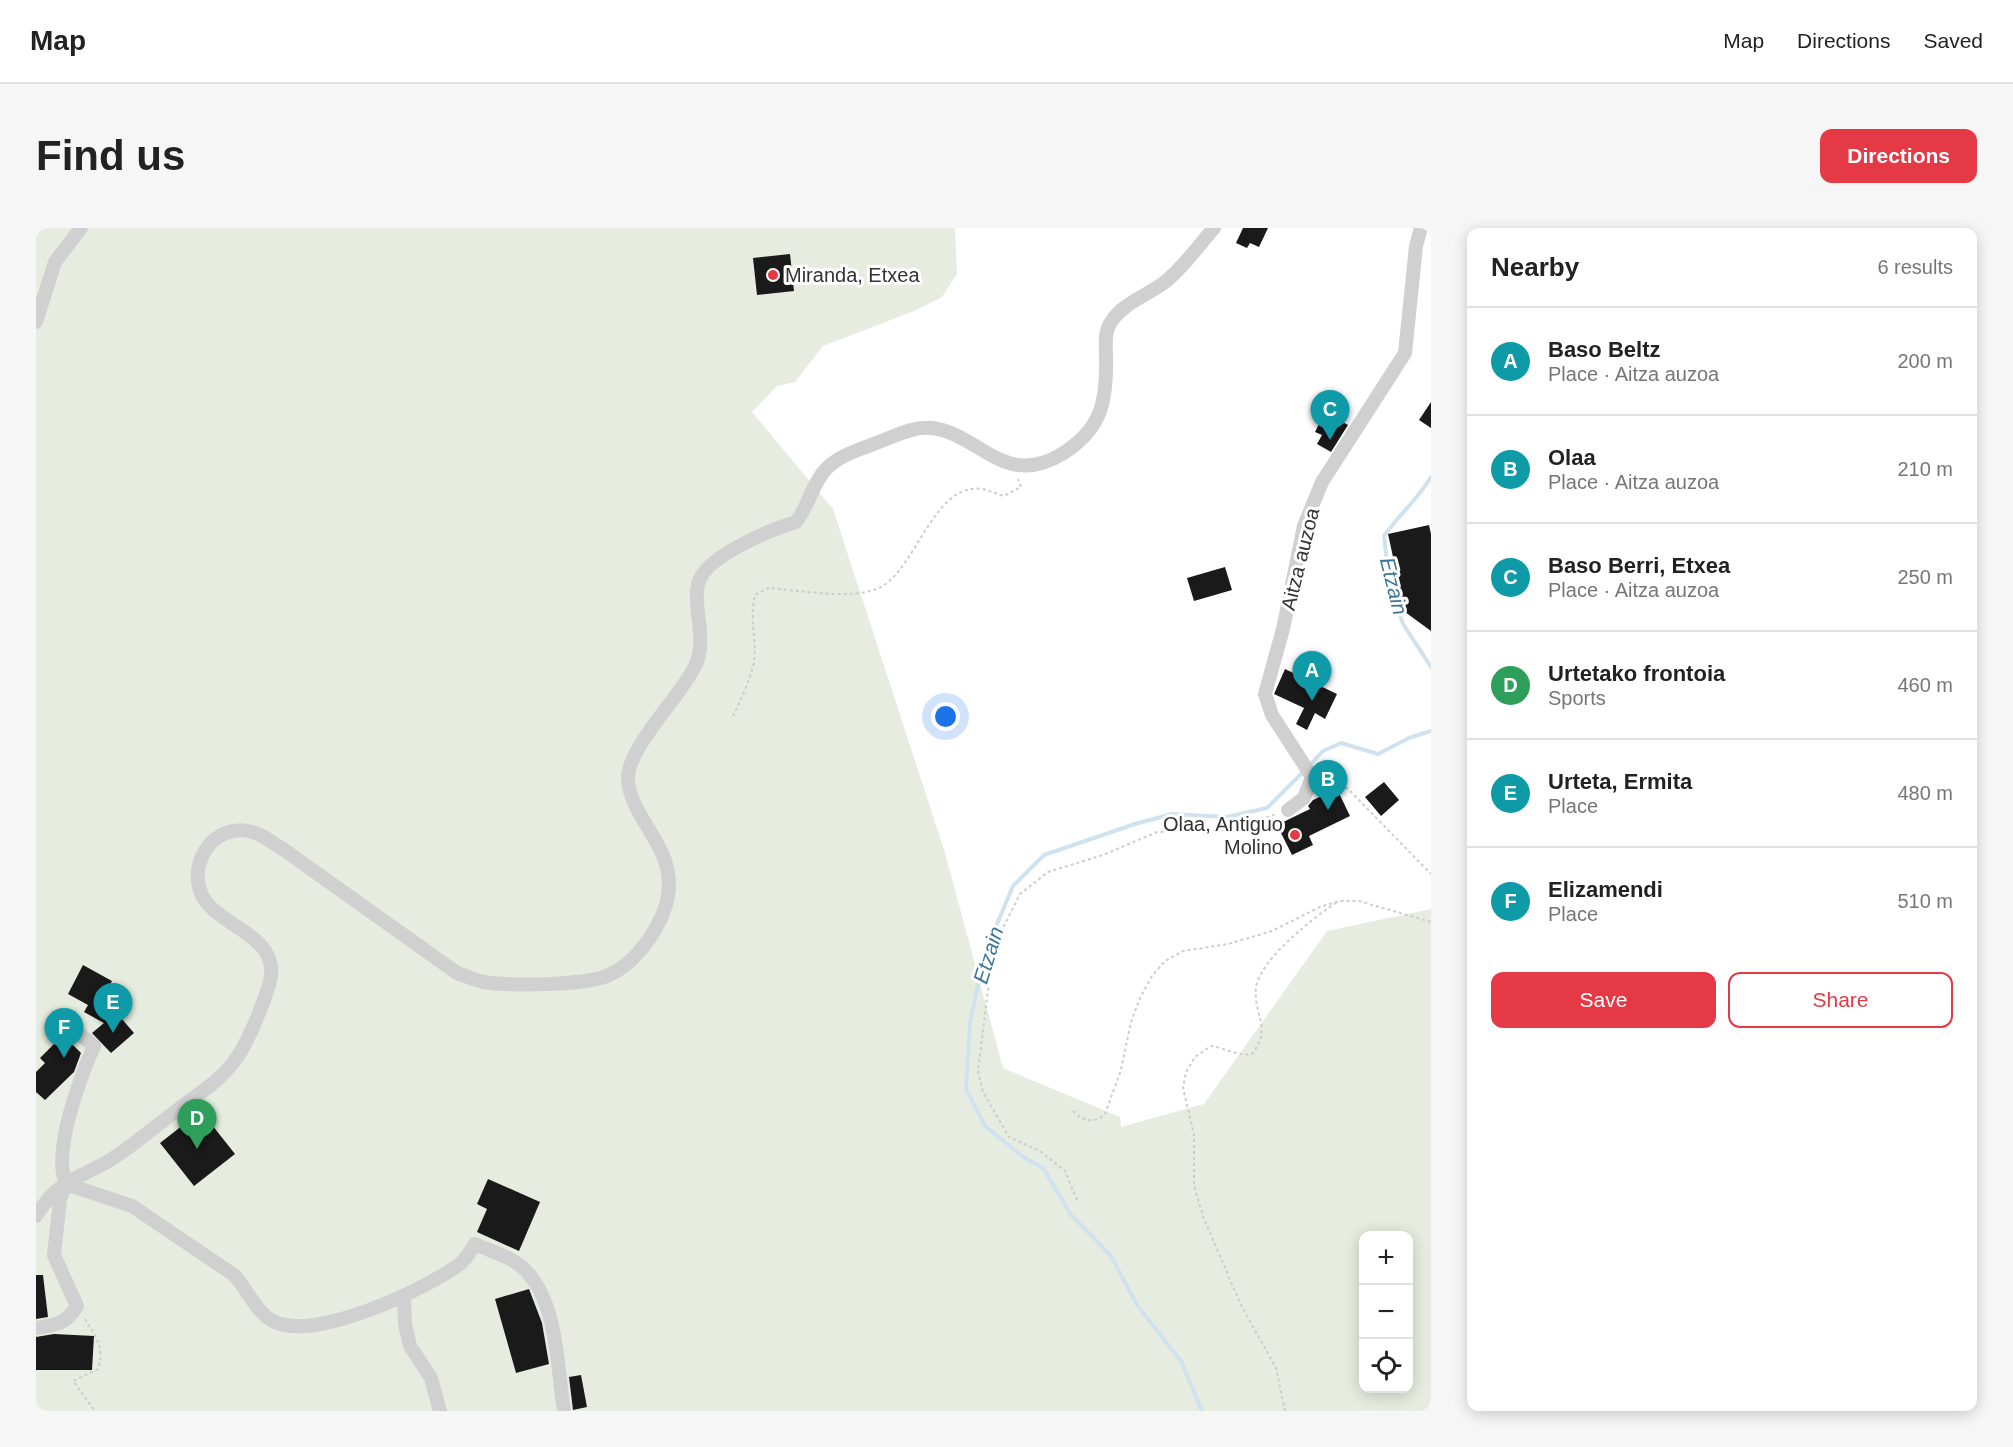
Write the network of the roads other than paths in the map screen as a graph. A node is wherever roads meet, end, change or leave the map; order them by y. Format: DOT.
graph roads {
  1 [pos="81,228"];
  2 [pos="1214,228"];
  3 [pos="1421,228"];
  4 [pos="36,322"];
  5 [pos="1288,810"];
  6 [pos="61,1019"];
  7 [pos="66,1184"];
  8 [pos="36,1216"];
  9 [pos="404,1298"];
  10 [pos="36,1328"];
  11 [pos="440,1411"];
  12 [pos="564,1411"];
  1 -- 4 [label="street"];
  2 -- 7 [label="street"];
  3 -- 5 [label="street, Aitza auzoa"];
  6 -- 7 [label="street"];
  7 -- 8 [label="street"];
  7 -- 9 [label="street"];
  7 -- 10 [label="street"];
  9 -- 11 [label="street"];
  9 -- 12 [label="street"];
}
